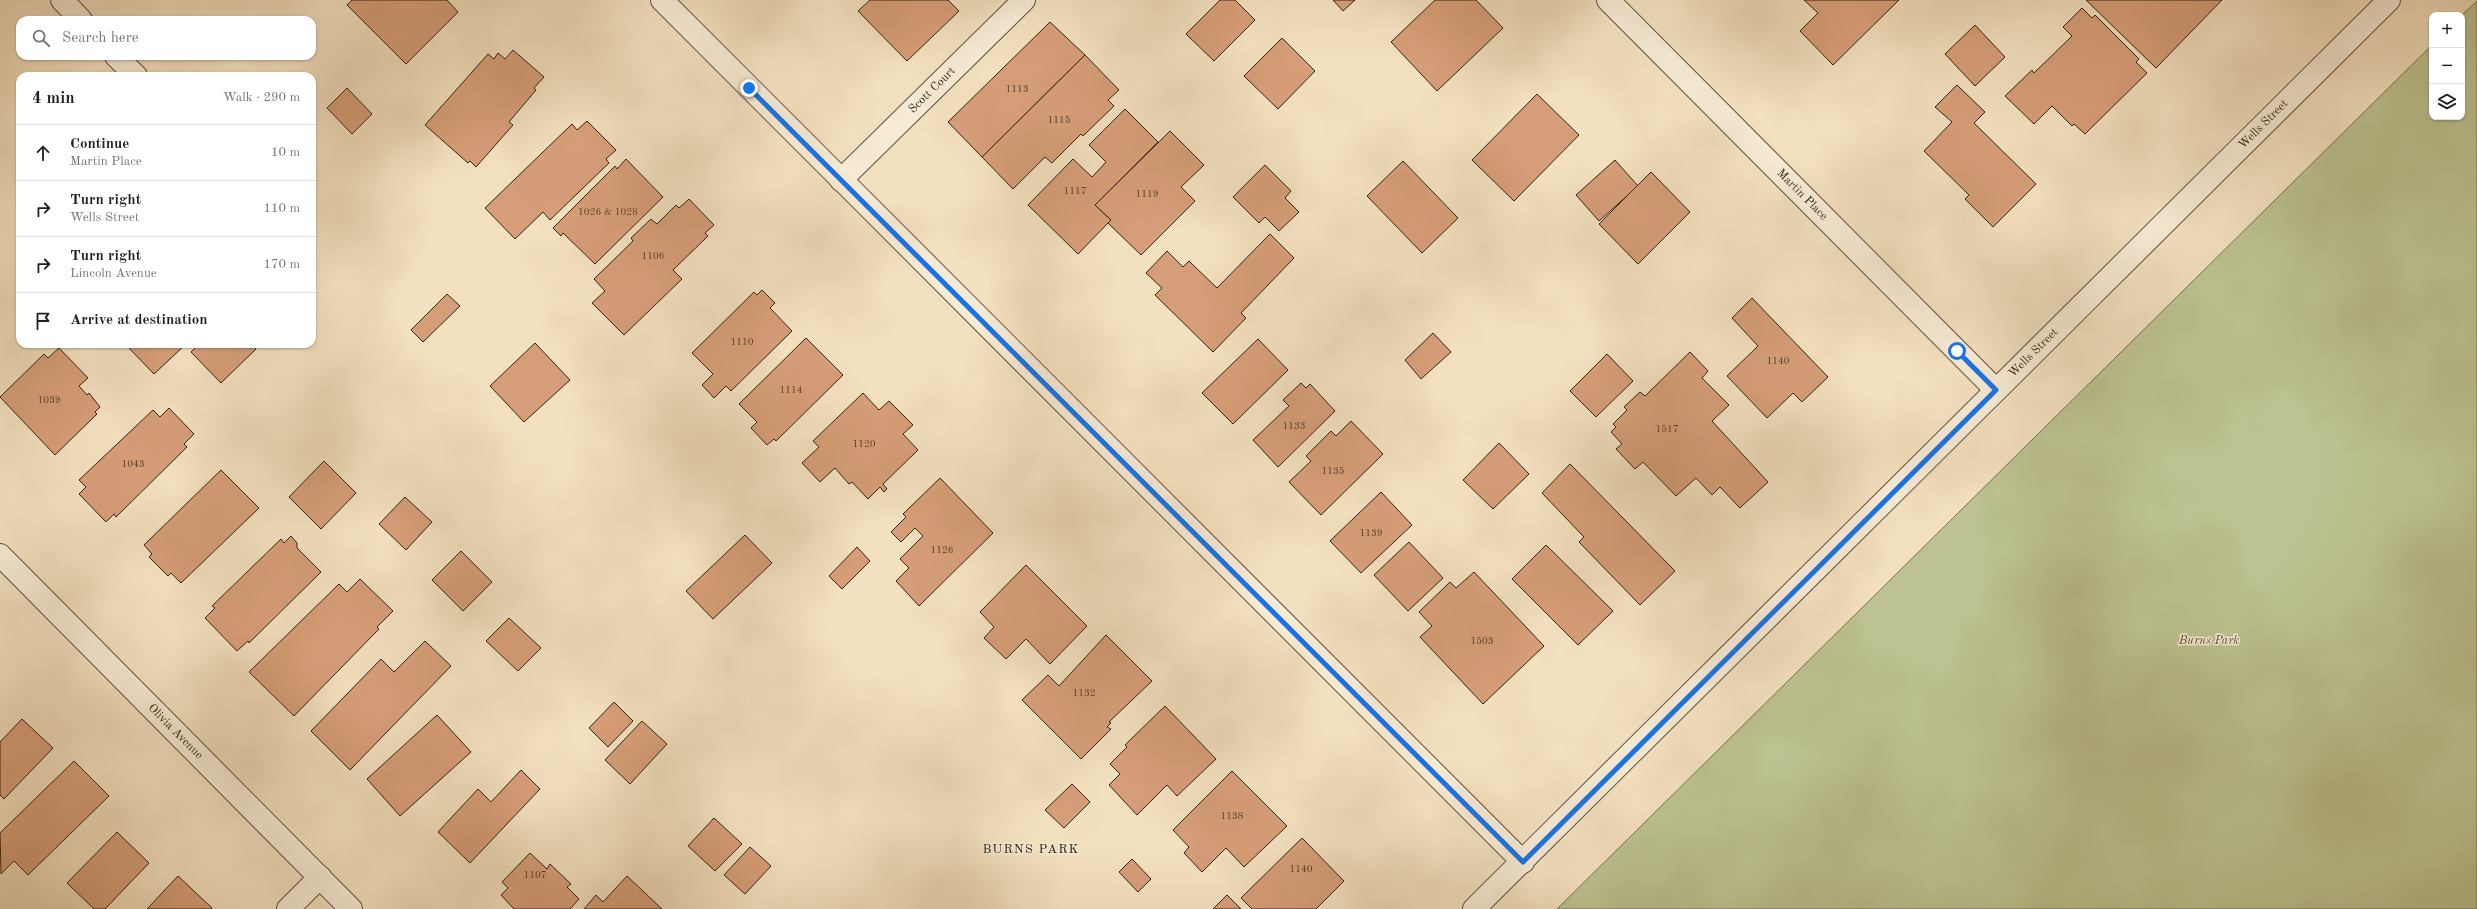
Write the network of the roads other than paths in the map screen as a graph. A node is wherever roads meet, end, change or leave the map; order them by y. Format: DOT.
graph roads {
  1 [pos="62,0"];
  2 [pos="662,0"];
  3 [pos="1024,0"];
  4 [pos="1608,0"];
  5 [pos="2389,0"];
  6 [pos="77,16"];
  7 [pos="120,60"];
  8 [pos="132,72"];
  9 [pos="841,180"];
  10 [pos="1996,390"];
  11 [pos="0,555"];
  12 [pos="1523,862"];
  13 [pos="320,877"];
  14 [pos="288,909"];
  15 [pos="352,909"];
  16 [pos="1474,909"];
  1 -- 6 [label="street"];
  2 -- 9 [label="street"];
  3 -- 9 [label="street, Scott Court"];
  4 -- 10 [label="street, Martin Place"];
  5 -- 10 [label="street, Wells Street"];
  7 -- 8 [label="street"];
  9 -- 12 [label="street"];
  10 -- 12 [label="street, Wells Street"];
  11 -- 13 [label="street, Olivia Avenue"];
  12 -- 16 [label="street, Wells Street"];
  13 -- 14 [label="street"];
  13 -- 15 [label="street, Olivia Avenue"];
}
